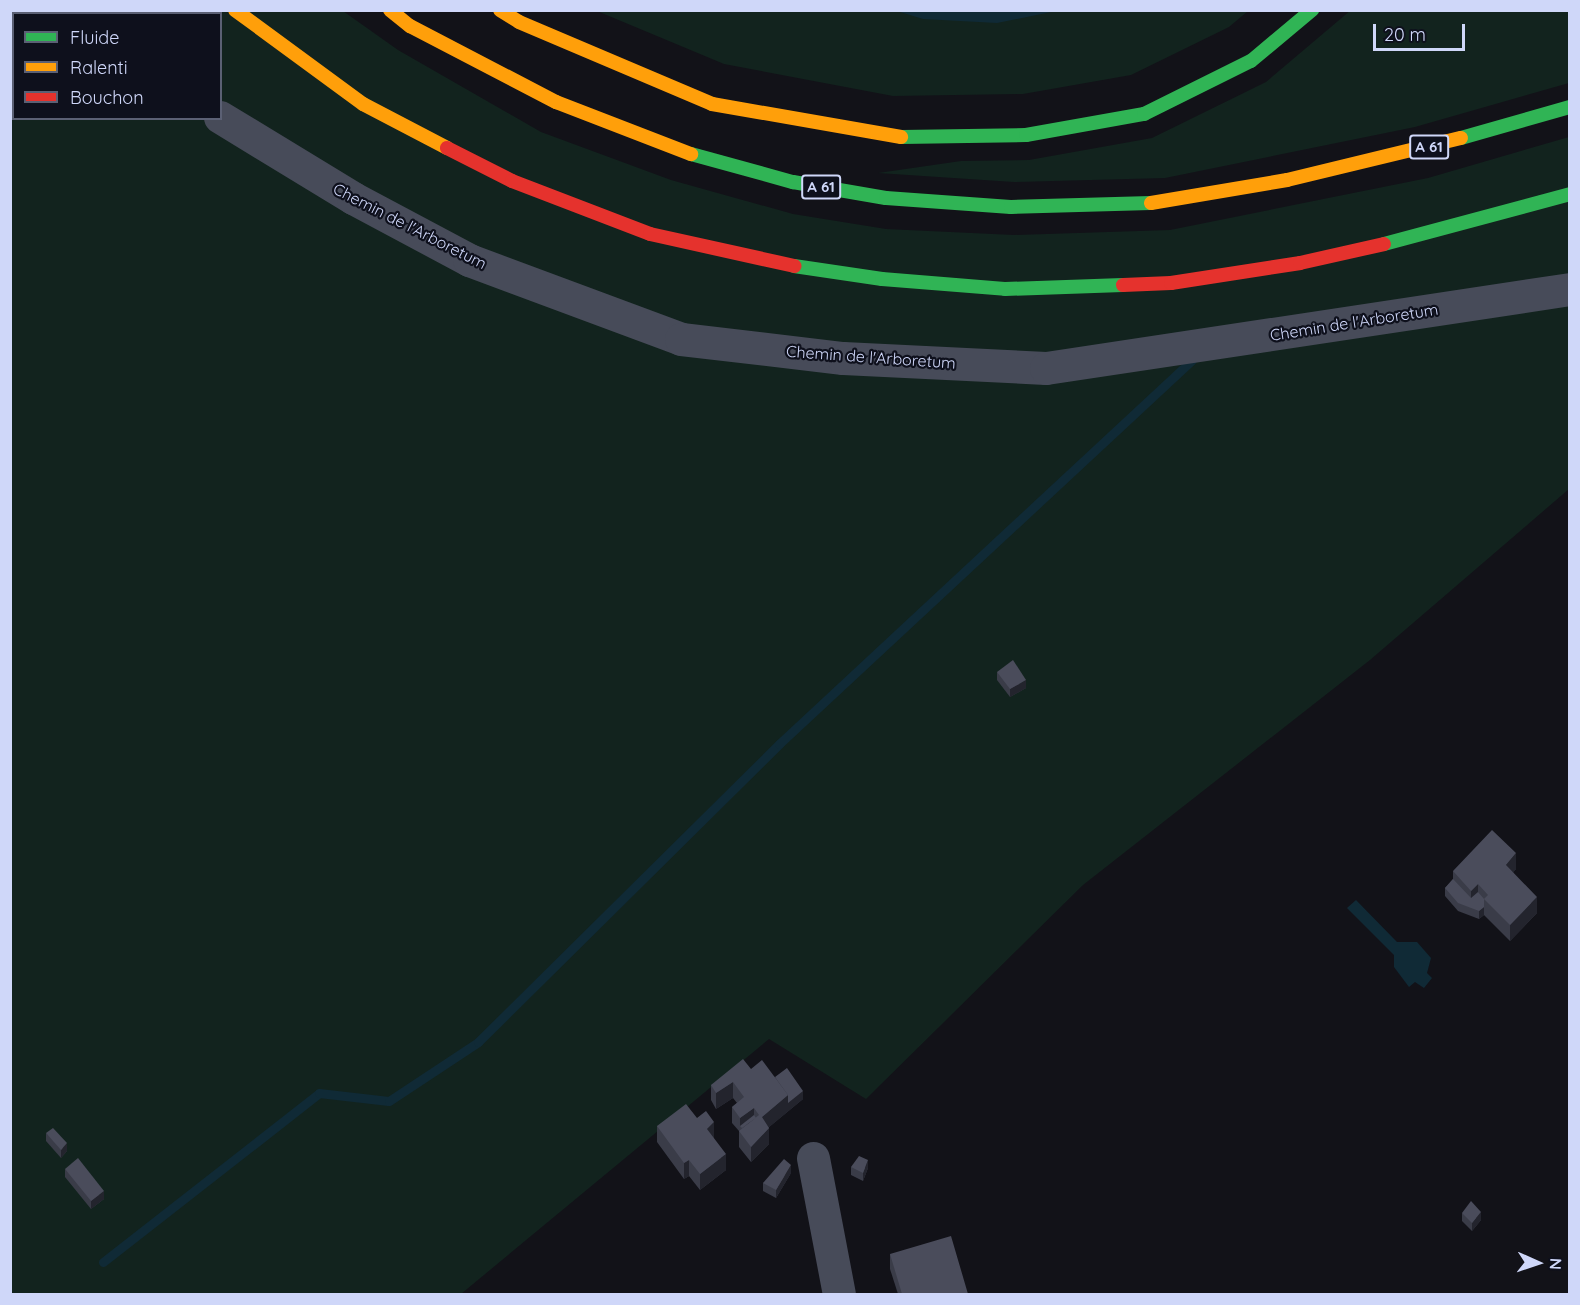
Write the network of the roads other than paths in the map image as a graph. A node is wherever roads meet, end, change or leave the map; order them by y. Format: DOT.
graph roads {
  1 [pos="235,10"];
  2 [pos="390,10"];
  3 [pos="500,10"];
  4 [pos="1312,10"];
  5 [pos="1569,107"];
  6 [pos="222,118"];
  7 [pos="1569,194"];
  8 [pos="1569,289"];
  9 [pos="813,1158"];
  10 [pos="839,1294"];
  1 -- 7 [label="highway"];
  2 -- 5 [label="highway, A 61"];
  3 -- 4 [label="highway"];
  6 -- 8 [label="street, Chemin de l'Arboretum"];
  9 -- 10 [label="street"];
}
